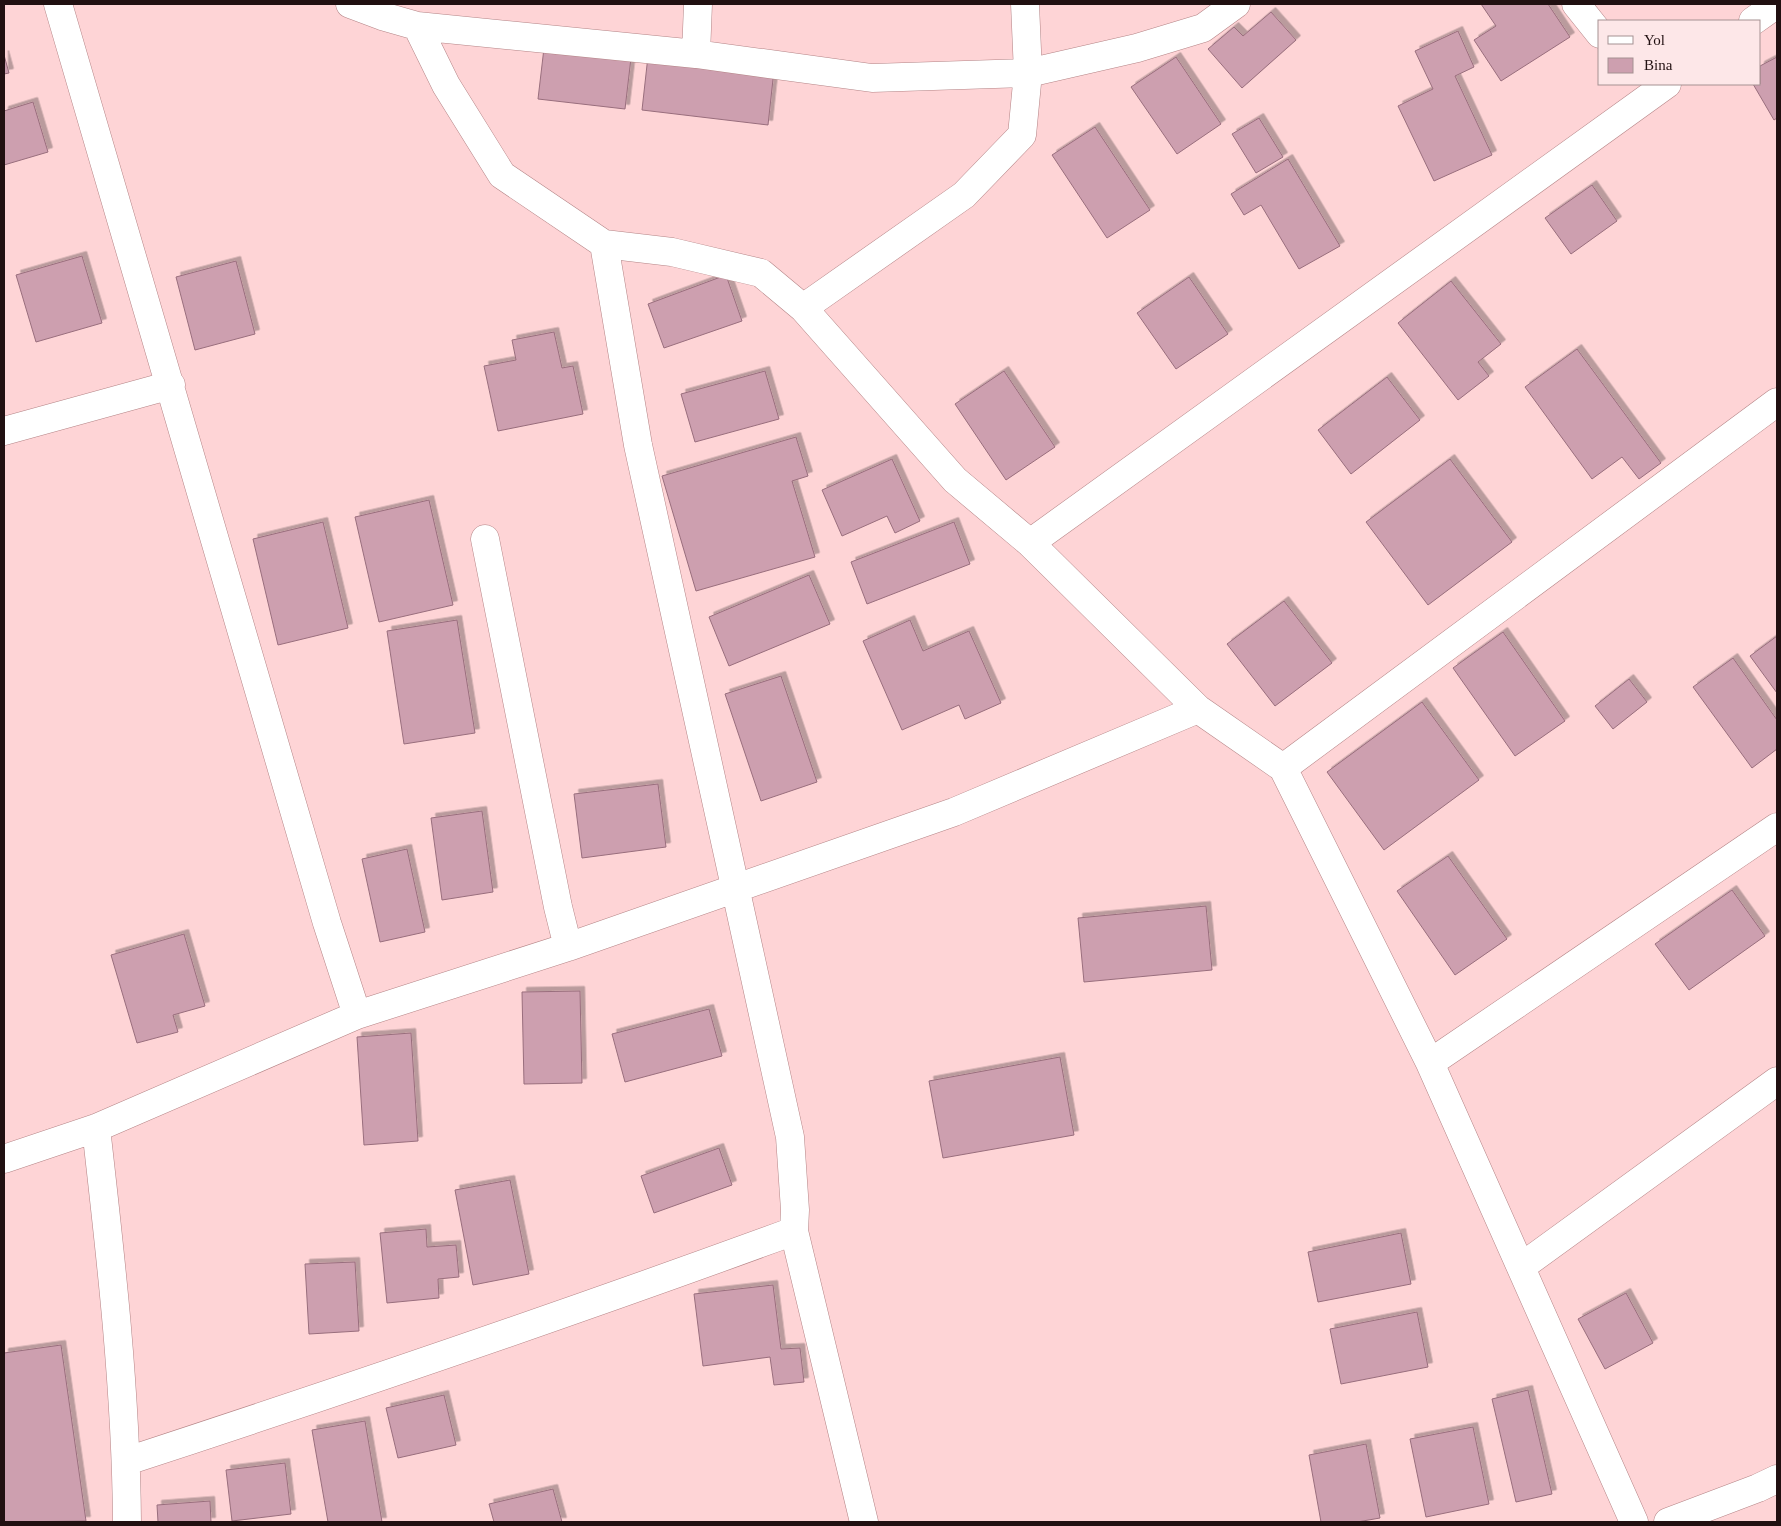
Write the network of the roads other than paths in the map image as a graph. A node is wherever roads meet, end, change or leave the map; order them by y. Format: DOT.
graph roads {
  1 [pos="58,4"];
  2 [pos="350,4"];
  3 [pos="698,4"];
  4 [pos="1025,4"];
  5 [pos="1236,4"];
  6 [pos="1576,4"];
  7 [pos="1777,4"];
  8 [pos="382,10"];
  9 [pos="1754,20"];
  10 [pos="417,26"];
  11 [pos="1598,32"];
  12 [pos="696,54"];
  13 [pos="1028,73"];
  14 [pos="1651,88"];
  15 [pos="604,244"];
  16 [pos="803,308"];
  17 [pos="171,385"];
  18 [pos="1777,402"];
  19 [pos="4,430"];
  20 [pos="484,538"];
  21 [pos="1030,543"];
  22 [pos="1198,708"];
  23 [pos="1283,768"];
  24 [pos="1777,827"];
  25 [pos="734,888"];
  26 [pos="568,947"];
  27 [pos="357,1015"];
  28 [pos="1430,1063"];
  29 [pos="1777,1081"];
  30 [pos="96,1128"];
  31 [pos="4,1160"];
  32 [pos="794,1231"];
  33 [pos="1521,1267"];
  34 [pos="127,1461"];
  35 [pos="1777,1478"];
  36 [pos="127,1522"];
  37 [pos="864,1522"];
  38 [pos="1634,1522"];
  39 [pos="1668,1522"];
  1 -- 17 [label="street"];
  2 -- 8 [label="street"];
  3 -- 12 [label="street"];
  4 -- 13 [label="street"];
  5 -- 13 [label="street"];
  6 -- 11 [label="street"];
  7 -- 9 [label="street"];
  8 -- 10 [label="street"];
  10 -- 12 [label="street"];
  10 -- 15 [label="street"];
  12 -- 13 [label="street"];
  13 -- 16 [label="street"];
  14 -- 21 [label="street"];
  15 -- 16 [label="street"];
  15 -- 25 [label="street"];
  16 -- 21 [label="street"];
  17 -- 19 [label="street"];
  17 -- 27 [label="street"];
  18 -- 23 [label="street"];
  20 -- 26 [label="street"];
  21 -- 22 [label="street"];
  22 -- 23 [label="street"];
  22 -- 25 [label="street"];
  23 -- 28 [label="street"];
  24 -- 28 [label="street"];
  25 -- 26 [label="street"];
  25 -- 32 [label="street"];
  26 -- 27 [label="street"];
  27 -- 30 [label="street"];
  28 -- 33 [label="street"];
  29 -- 33 [label="street"];
  30 -- 31 [label="street"];
  30 -- 34 [label="street"];
  32 -- 34 [label="street"];
  32 -- 37 [label="street"];
  33 -- 38 [label="street"];
  34 -- 36 [label="street"];
  35 -- 39 [label="street"];
}
